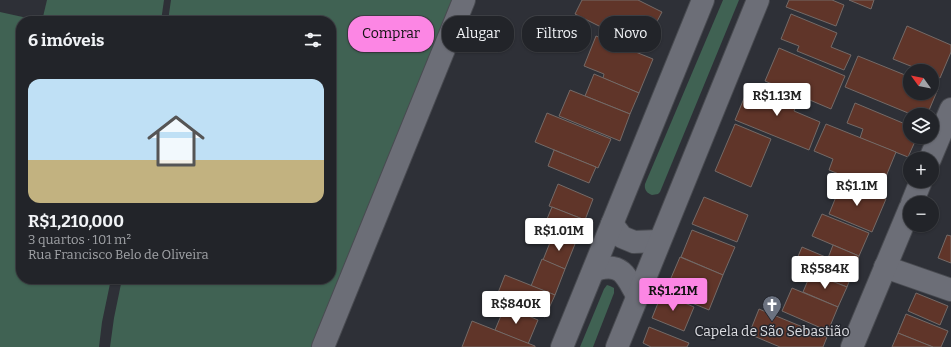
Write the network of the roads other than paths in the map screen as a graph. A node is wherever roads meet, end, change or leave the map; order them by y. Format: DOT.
graph roads {
  1 [pos="464,0"];
  2 [pos="703,0"];
  3 [pos="758,0"];
  4 [pos="951,109"];
  5 [pos="933,152"];
  6 [pos="612,224"];
  7 [pos="903,225"];
  8 [pos="659,241"];
  9 [pos="885,268"];
  10 [pos="594,270"];
  11 [pos="951,290"];
  12 [pos="637,295"];
  13 [pos="323,347"];
  14 [pos="562,347"];
  15 [pos="617,347"];
  16 [pos="852,347"];
  1 -- 13 [label="street"];
  2 -- 6 [label="street"];
  3 -- 8 [label="street"];
  4 -- 5 [label="street"];
  6 -- 8 [label="street"];
  6 -- 10 [label="street"];
  7 -- 9 [label="street"];
  8 -- 12 [label="street"];
  9 -- 11 [label="street"];
  9 -- 16 [label="street"];
  10 -- 12 [label="street"];
  10 -- 14 [label="street"];
  12 -- 15 [label="street"];
}
